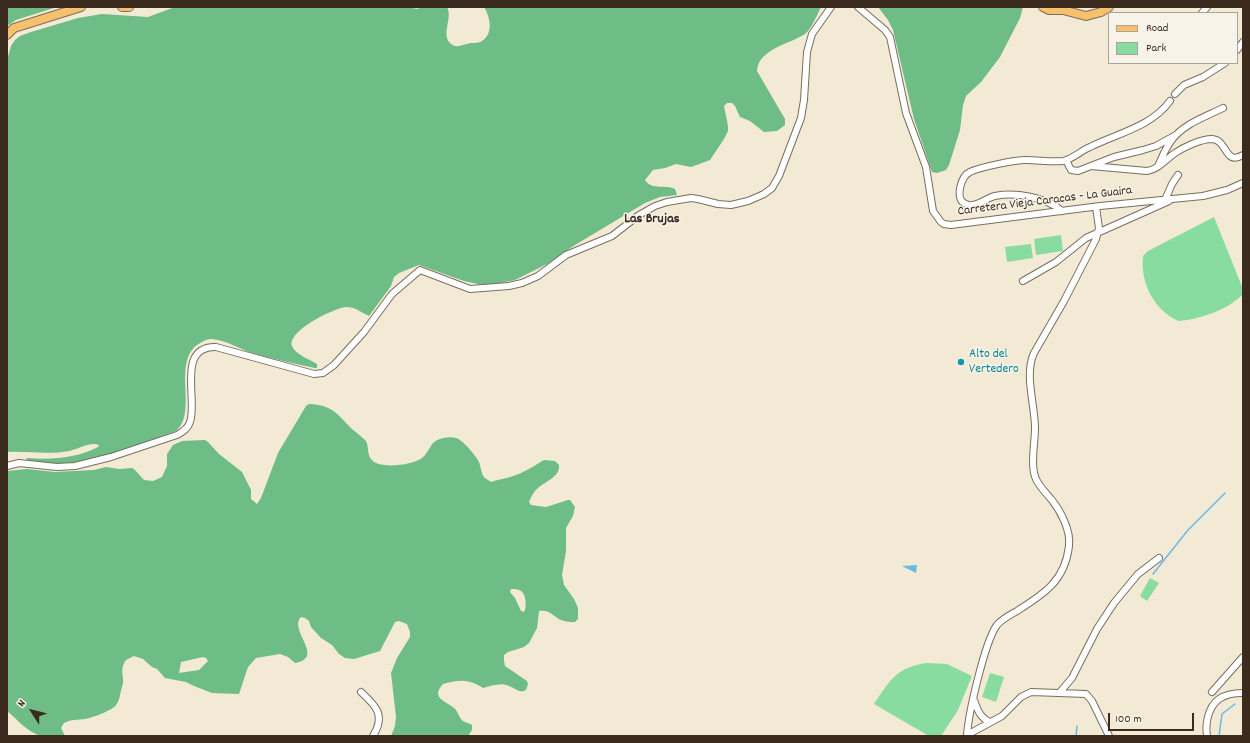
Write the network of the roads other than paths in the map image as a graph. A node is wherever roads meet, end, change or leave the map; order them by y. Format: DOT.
graph roads {
  1 [pos="81,7"];
  2 [pos="122,7"];
  3 [pos="129,7"];
  4 [pos="832,7"];
  5 [pos="858,7"];
  6 [pos="1043,7"];
  7 [pos="1109,7"];
  8 [pos="7,35"];
  9 [pos="1223,64"];
  10 [pos="1175,94"];
  11 [pos="1170,101"];
  12 [pos="1223,108"];
  13 [pos="1176,135"];
  14 [pos="1243,155"];
  15 [pos="1066,160"];
  16 [pos="1091,166"];
  17 [pos="1157,168"];
  18 [pos="1178,175"];
  19 [pos="1243,183"];
  20 [pos="1172,199"];
  21 [pos="1165,200"];
  22 [pos="1096,207"];
  23 [pos="1062,211"];
  24 [pos="1099,231"];
  25 [pos="1023,281"];
  26 [pos="7,466"];
  27 [pos="1159,558"];
  28 [pos="1243,657"];
  29 [pos="361,692"];
  30 [pos="1060,692"];
  31 [pos="1212,692"];
  32 [pos="1243,693"];
  33 [pos="974,700"];
  34 [pos="990,722"];
  35 [pos="373,736"];
  36 [pos="967,736"];
  37 [pos="1109,736"];
  38 [pos="1207,736"];
  1 -- 8 [label="main road"];
  2 -- 3 [label="main road"];
  4 -- 26 [label="street"];
  5 -- 23 [label="street, Carretera Vieja Caracas - La Guaira"];
  6 -- 7 [label="main road"];
  9 -- 10 [label="street"];
  11 -- 15 [label="street"];
  12 -- 13 [label="street"];
  13 -- 16 [label="street"];
  13 -- 17 [label="street"];
  14 -- 17 [label="street"];
  15 -- 16 [label="street"];
  15 -- 23 [label="street"];
  16 -- 17 [label="street"];
  18 -- 21 [label="street"];
  19 -- 20 [label="street, Carretera Vieja Caracas - La Guaira"];
  20 -- 21 [label="street, Carretera Vieja Caracas - La Guaira"];
  20 -- 24 [label="street"];
  21 -- 22 [label="street, Carretera Vieja Caracas - La Guaira"];
  22 -- 23 [label="street, Carretera Vieja Caracas - La Guaira"];
  22 -- 24 [label="street"];
  24 -- 25 [label="street"];
  24 -- 33 [label="street"];
  27 -- 30 [label="street"];
  28 -- 31 [label="street"];
  29 -- 35 [label="street"];
  30 -- 34 [label="street"];
  30 -- 37 [label="street"];
  32 -- 38 [label="street"];
  33 -- 34 [label="street"];
  33 -- 36 [label="street"];
  34 -- 36 [label="street"];
}
